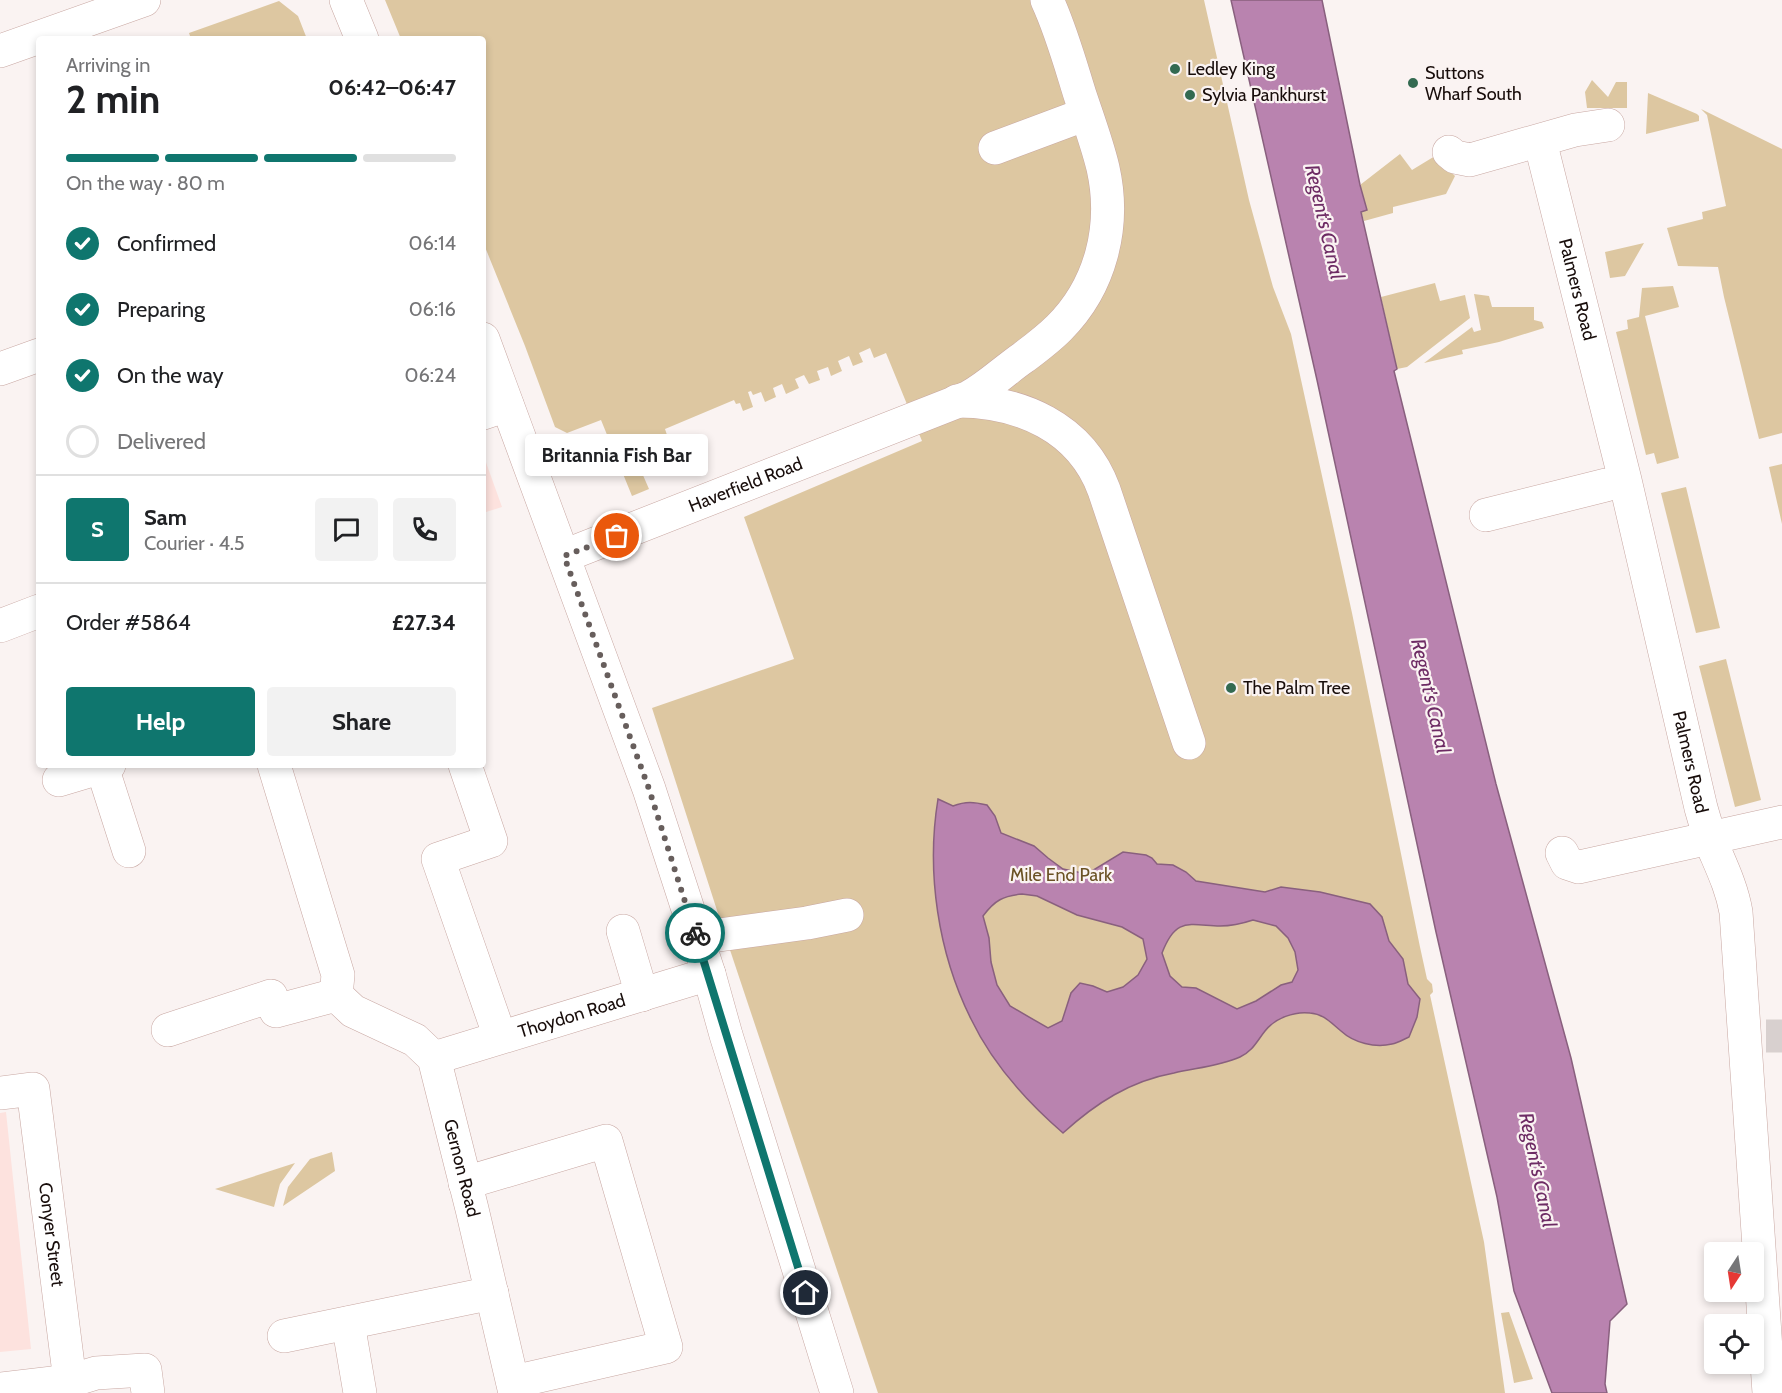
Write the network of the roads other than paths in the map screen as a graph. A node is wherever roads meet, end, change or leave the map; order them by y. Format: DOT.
graph roads {
  1 [pos="144,0"];
  2 [pos="346,0"];
  3 [pos="1047,0"];
  4 [pos="71,33"];
  5 [pos="361,36"];
  6 [pos="36,42"];
  7 [pos="0,51"];
  8 [pos="1086,114"];
  9 [pos="1608,125"];
  10 [pos="1540,141"];
  11 [pos="996,148"];
  12 [pos="1449,152"];
  13 [pos="36,356"];
  14 [pos="486,356"];
  15 [pos="0,369"];
  16 [pos="957,401"];
  17 [pos="495,409"];
  18 [pos="1605,485"];
  19 [pos="1486,515"];
  20 [pos="564,556"];
  21 [pos="36,612"];
  22 [pos="0,626"];
  23 [pos="1189,743"];
  24 [pos="98,768"];
  25 [pos="106,768"];
  26 [pos="275,768"];
  27 [pos="466,768"];
  28 [pos="59,780"];
  29 [pos="1782,822"];
  30 [pos="1710,837"];
  31 [pos="129,851"];
  32 [pos="1562,853"];
  33 [pos="847,915"];
  34 [pos="623,931"];
  35 [pos="697,938"];
  36 [pos="709,975"];
  37 [pos="336,995"];
  38 [pos="642,995"];
  39 [pos="168,1030"];
  40 [pos="500,1037"];
  41 [pos="434,1058"];
  42 [pos="0,1093"];
  43 [pos="465,1183"];
  44 [pos="492,1293"];
  45 [pos="348,1323"];
  46 [pos="284,1336"];
  47 [pos="70,1380"];
  48 [pos="514,1387"];
  49 [pos="0,1389"];
  50 [pos="148,1393"];
  51 [pos="360,1393"];
  52 [pos="837,1393"];
  53 [pos="1769,1393"];
  1 -- 4 [label="street"];
  2 -- 5 [label="street"];
  3 -- 8 [label="street, Haverfield Road"];
  6 -- 7 [label="street"];
  8 -- 11 [label="street"];
  8 -- 16 [label="street, Haverfield Road"];
  9 -- 10 [label="street"];
  10 -- 12 [label="street"];
  10 -- 30 [label="street, Palmers Road"];
  13 -- 15 [label="street"];
  14 -- 17 [label="street"];
  16 -- 20 [label="street, Haverfield Road"];
  16 -- 23 [label="street"];
  17 -- 20 [label="street"];
  18 -- 19 [label="street"];
  20 -- 35 [label="street"];
  21 -- 22 [label="street"];
  24 -- 28 [label="street"];
  25 -- 31 [label="street"];
  26 -- 37 [label="street"];
  27 -- 40 [label="street"];
  29 -- 30 [label="street"];
  30 -- 32 [label="street"];
  30 -- 53 [label="street, Palmers Road"];
  33 -- 35 [label="street"];
  34 -- 38 [label="street"];
  35 -- 36 [label="street"];
  36 -- 38 [label="street, Thoydon Road"];
  36 -- 52 [label="street"];
  37 -- 39 [label="street"];
  37 -- 41 [label="street"];
  38 -- 40 [label="street, Thoydon Road"];
  40 -- 41 [label="street, Thoydon Road"];
  41 -- 43 [label="street, Gernon Road"];
  42 -- 47 [label="street, Conyer Street"];
  43 -- 44 [label="street, Gernon Road"];
  43 -- 48 [label="street"];
  44 -- 45 [label="street"];
  44 -- 48 [label="street, Gernon Road"];
  45 -- 46 [label="street"];
  45 -- 51 [label="street"];
  47 -- 49 [label="street"];
  47 -- 50 [label="street"];
}
